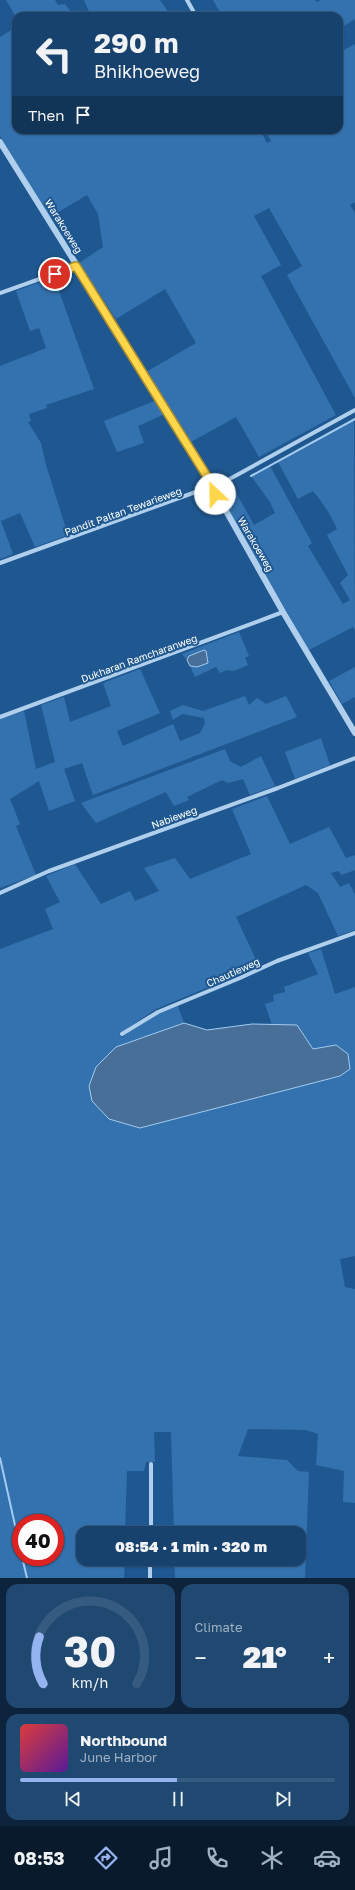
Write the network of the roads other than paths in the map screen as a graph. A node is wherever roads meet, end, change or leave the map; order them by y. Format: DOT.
graph roads {
  1 [pos="187,0"];
  2 [pos="194,12"];
  3 [pos="0,142"];
  4 [pos="76,266"];
  5 [pos="0,293"];
  6 [pos="355,410"];
  7 [pos="213,486"];
  8 [pos="0,563"];
  9 [pos="283,612"];
  10 [pos="0,717"];
  11 [pos="355,733"];
  12 [pos="355,758"];
  13 [pos="0,893"];
  14 [pos="355,933"];
  15 [pos="122,1034"];
  16 [pos="151,1464"];
  17 [pos="150,1526"];
  18 [pos="150,1566"];
  19 [pos="150,1578"];
  1 -- 2 [label="street"];
  3 -- 4 [label="street, Warakoeweg"];
  4 -- 5 [label="street"];
  4 -- 7 [label="street, Warakoeweg"];
  6 -- 7 [label="street, Pandit Paltan Tewarieweg"];
  7 -- 8 [label="street, Pandit Paltan Tewarieweg"];
  7 -- 9 [label="street, Warakoeweg"];
  9 -- 10 [label="street, Dukharan Ramcharanweg"];
  9 -- 11 [label="street, Warakoeweg"];
  12 -- 13 [label="street, Nabieweg"];
  14 -- 15 [label="street, Chautieweg"];
  16 -- 17 [label="street"];
  18 -- 19 [label="street"];
}
